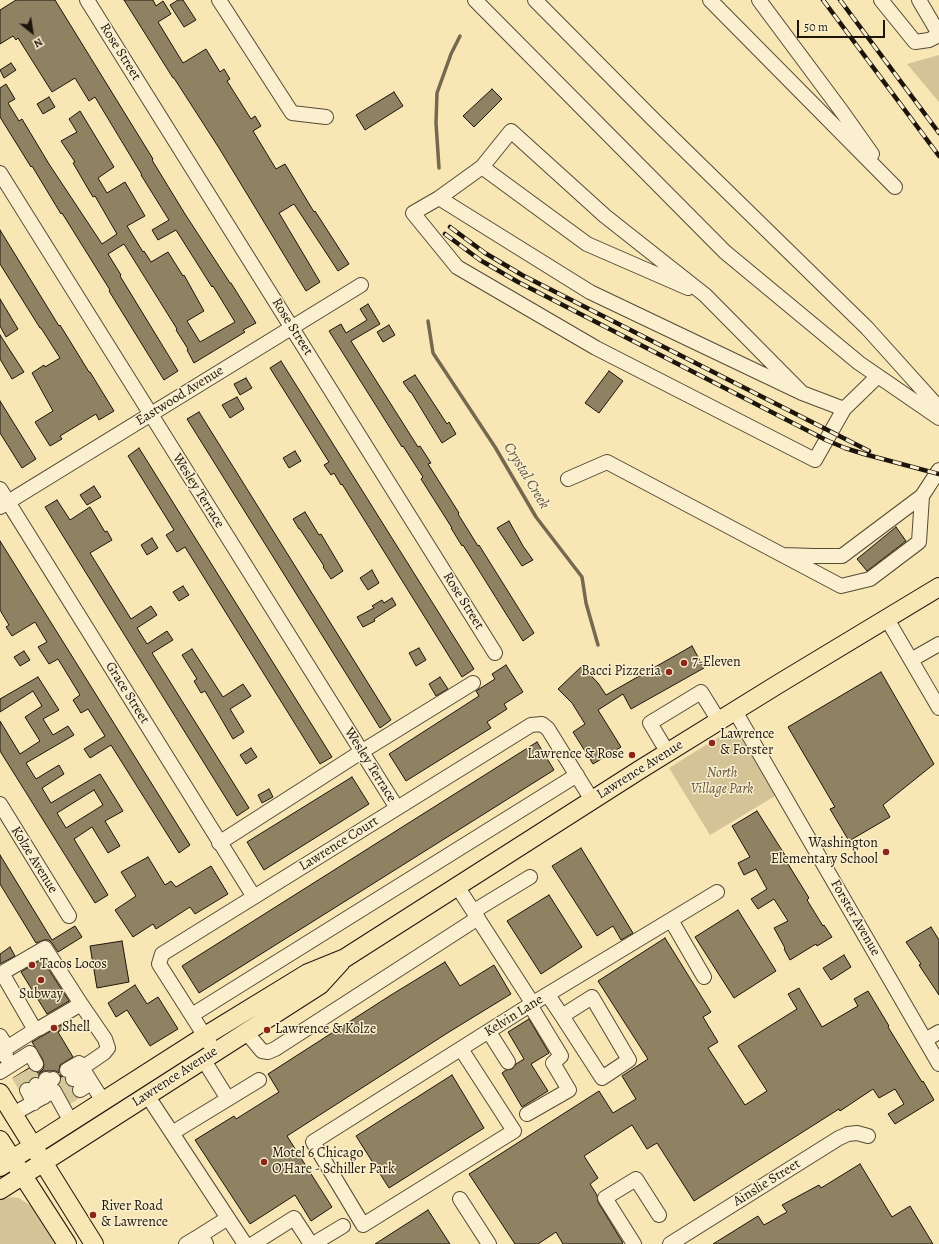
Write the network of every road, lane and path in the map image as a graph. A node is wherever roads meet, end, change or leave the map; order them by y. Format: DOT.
graph roads {
  1 [pos="87,0"];
  2 [pos="219,0"];
  3 [pos="475,0"];
  4 [pos="535,0"];
  5 [pos="710,0"];
  6 [pos="759,0"];
  7 [pos="881,0"];
  8 [pos="919,0"];
  9 [pos="939,34"];
  10 [pos="326,117"];
  11 [pos="482,167"];
  12 [pos="0,173"];
  13 [pos="439,198"];
  14 [pos="361,285"];
  15 [pos="704,296"];
  16 [pos="292,327"];
  17 [pos="878,376"];
  18 [pos="802,393"];
  19 [pos="939,408"];
  20 [pos="844,409"];
  21 [pos="150,414"];
  22 [pos="939,418"];
  23 [pos="939,470"];
  24 [pos="568,479"];
  25 [pos="0,489"];
  26 [pos="922,496"];
  27 [pos="4,504"];
  28 [pos="779,554"];
  29 [pos="939,587"];
  30 [pos="888,619"];
  31 [pos="939,644"];
  32 [pos="496,653"];
  33 [pos="911,660"];
  34 [pos="473,683"];
  35 [pos="939,708"];
  36 [pos="735,711"];
  37 [pos="719,721"];
  38 [pos="361,752"];
  39 [pos="668,753"];
  40 [pos="577,775"];
  41 [pos="592,800"];
  42 [pos="0,804"];
  43 [pos="397,808"];
  44 [pos="219,843"];
  45 [pos="530,877"];
  46 [pos="457,886"];
  47 [pos="717,892"];
  48 [pos="254,897"];
  49 [pos="476,915"];
  50 [pos="69,916"];
  51 [pos="671,920"];
  52 [pos="345,958"];
  53 [pos="1,974"];
  54 [pos="704,977"];
  55 [pos="548,994"];
  56 [pos="81,1004"];
  57 [pos="532,1005"];
  58 [pos="192,1015"];
  59 [pos="562,1016"];
  60 [pos="35,1030"];
  61 [pos="246,1032"];
  62 [pos="489,1032"];
  63 [pos="939,1032"];
  64 [pos="205,1036"];
  65 [pos="926,1040"];
  66 [pos="3,1042"];
  67 [pos="461,1049"];
  68 [pos="209,1055"];
  69 [pos="508,1062"];
  70 [pos="939,1064"];
  71 [pos="17,1068"];
  72 [pos="259,1080"];
  73 [pos="0,1094"];
  74 [pos="147,1095"];
  75 [pos="228,1099"];
  76 [pos="103,1102"];
  77 [pos="13,1114"];
  78 [pos="527,1114"];
  79 [pos="71,1122"];
  80 [pos="172,1133"];
  81 [pos="868,1136"];
  82 [pos="0,1140"];
  83 [pos="33,1146"];
  84 [pos="43,1162"];
  85 [pos="6,1164"];
  86 [pos="22,1176"];
  87 [pos="0,1190"];
  88 [pos="460,1199"];
  89 [pos="659,1215"];
  90 [pos="228,1218"];
  91 [pos="343,1226"];
  92 [pos="204,1240"];
  93 [pos="67,1244"];
  94 [pos="94,1244"];
  95 [pos="186,1244"];
  96 [pos="245,1244"];
  97 [pos="253,1244"];
  98 [pos="312,1244"];
  99 [pos="489,1244"];
  100 [pos="634,1244"];
  101 [pos="670,1244"];
  1 -- 16 [label="street, Rose Street"];
  2 -- 10 [label="street"];
  3 -- 17 [label="street"];
  4 -- 19 [label="street"];
  5 -- 6 [label="street"];
  7 -- 9 [label="street"];
  8 -- 9 [label="street"];
  11 -- 13 [label="street"];
  11 -- 15 [label="street"];
  11 -- 15 [label="street"];
  12 -- 21 [label="street, Wesley Terrace"];
  13 -- 18 [label="street"];
  13 -- 20 [label="street"];
  14 -- 16 [label="street, Eastwood Avenue"];
  15 -- 18 [label="street"];
  16 -- 21 [label="street, Eastwood Avenue"];
  16 -- 32 [label="street, Rose Street"];
  17 -- 20 [label="street"];
  17 -- 22 [label="street"];
  18 -- 20 [label="street"];
  21 -- 27 [label="street, Eastwood Avenue"];
  21 -- 38 [label="street, Wesley Terrace"];
  23 -- 26 [label="street"];
  24 -- 28 [label="street"];
  25 -- 27 [label="street, Grace Street"];
  26 -- 28 [label="street"];
  26 -- 28 [label="street"];
  27 -- 44 [label="street, Grace Street"];
  29 -- 30 [label="main road, Lawrence Avenue"];
  30 -- 33 [label="street"];
  30 -- 36 [label="main road, Lawrence Avenue"];
  31 -- 33 [label="street"];
  33 -- 35 [label="street"];
  34 -- 38 [label="street"];
  36 -- 37 [label="main road, Lawrence Avenue"];
  36 -- 65 [label="street, Forster Avenue"];
  37 -- 39 [label="main road, Lawrence Avenue"];
  37 -- 39 [label="street"];
  38 -- 43 [label="street, Wesley Terrace"];
  38 -- 44 [label="street"];
  39 -- 41 [label="main road, Lawrence Avenue"];
  40 -- 41 [label="street"];
  40 -- 43 [label="street, Lawrence Court"];
  40 -- 58 [label="street"];
  41 -- 46 [label="main road, Lawrence Avenue"];
  42 -- 50 [label="street, Kolze Avenue"];
  43 -- 48 [label="street, Lawrence Court"];
  44 -- 48 [label="street, Grace Street"];
  45 -- 49 [label="street"];
  46 -- 49 [label="street"];
  46 -- 52 [label="main road, Lawrence Avenue"];
  47 -- 51 [label="street, Kelvin Lane"];
  48 -- 58 [label="street, Lawrence Court"];
  49 -- 57 [label="street"];
  49 -- 61 [label="street"];
  51 -- 54 [label="street"];
  51 -- 55 [label="street, Kelvin Lane"];
  52 -- 61 [label="main road, Lawrence Avenue"];
  52 -- 64 [label="main road, Lawrence Avenue"];
  53 -- 56 [label="street"];
  53 -- 60 [label="street"];
  55 -- 57 [label="street, Kelvin Lane"];
  55 -- 59 [label="street"];
  56 -- 60 [label="street"];
  56 -- 76 [label="street"];
  57 -- 62 [label="street, Kelvin Lane"];
  57 -- 78 [label="street"];
  58 -- 64 [label="street"];
  59 -- 59 [label="street"];
  60 -- 66 [label="street"];
  61 -- 68 [label="main road, Lawrence Avenue"];
  62 -- 67 [label="street, Kelvin Lane"];
  62 -- 69 [label="street"];
  63 -- 65 [label="street"];
  64 -- 68 [label="street"];
  64 -- 76 [label="main road, Lawrence Avenue"];
  65 -- 70 [label="street, Forster Avenue"];
  66 -- 71 [label="street"];
  67 -- 67 [label="street, Kelvin Lane"];
  68 -- 74 [label="main road, Lawrence Avenue"];
  68 -- 75 [label="street"];
  72 -- 75 [label="street"];
  73 -- 77 [label="main road"];
  74 -- 80 [label="street"];
  74 -- 84 [label="main road, Lawrence Avenue"];
  75 -- 80 [label="street"];
  76 -- 79 [label="main road, Lawrence Avenue"];
  77 -- 79 [label="street"];
  77 -- 83 [label="main road"];
  79 -- 83 [label="main road, Lawrence Avenue"];
  80 -- 90 [label="street"];
  81 -- 101 [label="street, Ainslie Street"];
  82 -- 85 [label="main road"];
  83 -- 84 [label="main road"];
  83 -- 85 [label="main road, Lawrence Avenue"];
  84 -- 86 [label="main road, Lawrence Avenue"];
  84 -- 94 [label="main road"];
  85 -- 86 [label="main road"];
  86 -- 87 [label="main road, Lawrence Avenue"];
  86 -- 93 [label="main road"];
  88 -- 99 [label="street"];
  89 -- 100 [label="street"];
  90 -- 92 [label="street"];
  90 -- 96 [label="street"];
  91 -- 98 [label="street"];
  92 -- 95 [label="street"];
  97 -- 98 [label="street"];
}
